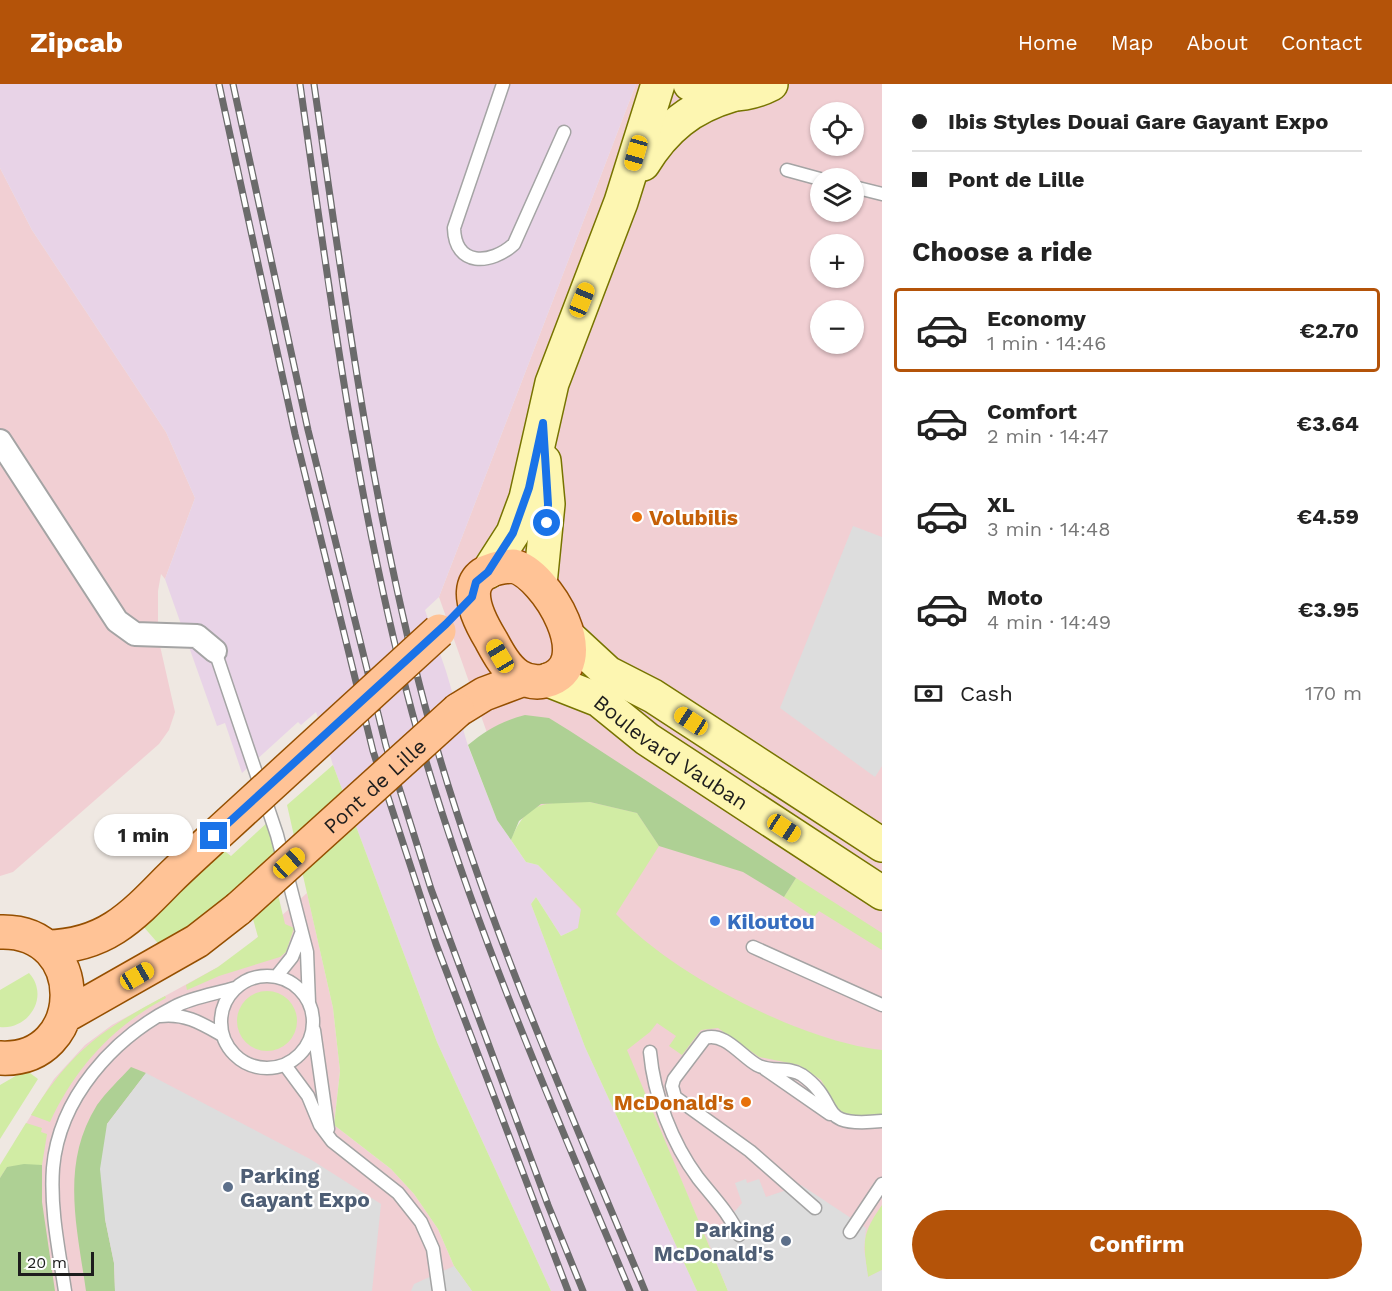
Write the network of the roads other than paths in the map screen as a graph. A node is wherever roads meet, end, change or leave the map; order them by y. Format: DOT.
graph roads {
  1 [pos="503,84"];
  2 [pos="658,84"];
  3 [pos="690,84"];
  4 [pos="771,84"];
  5 [pos="732,95"];
  6 [pos="564,132"];
  7 [pos="787,170"];
  8 [pos="810,176"];
  9 [pos="864,190"];
  10 [pos="882,194"];
  11 [pos="621,202"];
  12 [pos="543,423"];
  13 [pos="0,441"];
  14 [pos="540,584"];
  15 [pos="480,585"];
  16 [pos="569,637"];
  17 [pos="215,651"];
  18 [pos="536,679"];
  19 [pos="882,845"];
  20 [pos="882,892"];
  21 [pos="2,929"];
  22 [pos="302,933"];
  23 [pos="47,947"];
  24 [pos="753,947"];
  25 [pos="276,977"];
  26 [pos="235,988"];
  27 [pos="309,1003"];
  28 [pos="882,1005"];
  29 [pos="65,1016"];
  30 [pos="159,1016"];
  31 [pos="313,1024"];
  32 [pos="222,1035"];
  33 [pos="650,1052"];
  34 [pos="4,1060"];
  35 [pos="285,1065"];
  36 [pos="882,1121"];
  37 [pos="332,1141"];
  38 [pos="882,1184"];
  39 [pos="815,1208"];
  40 [pos="850,1232"];
  41 [pos="739,1234"];
  42 [pos="65,1291"];
  43 [pos="439,1291"];
  1 -- 6 [label="lane"];
  2 -- 11 [label="main road"];
  3 -- 5 [label="main road"];
  4 -- 5 [label="main road"];
  5 -- 11 [label="main road"];
  7 -- 8 [label="lane"];
  9 -- 10 [label="lane"];
  11 -- 12 [label="main road"];
  12 -- 14 [label="main road"];
  12 -- 15 [label="main road"];
  13 -- 17 [label="street"];
  14 -- 15 [label="main road"];
  14 -- 16 [label="main road"];
  15 -- 18 [label="main road"];
  15 -- 23 [label="main road, bridge"];
  16 -- 18 [label="main road"];
  16 -- 19 [label="main road, Boulevard Vauban"];
  17 -- 22 [label="lane"];
  18 -- 20 [label="main road, Boulevard Vauban"];
  18 -- 29 [label="main road, Pont de Lille, bridge"];
  21 -- 23 [label="main road"];
  22 -- 25 [label="lane"];
  22 -- 27 [label="lane"];
  23 -- 29 [label="main road"];
  24 -- 28 [label="lane"];
  25 -- 26 [label="lane"];
  25 -- 27 [label="lane"];
  26 -- 30 [label="lane"];
  26 -- 32 [label="lane"];
  27 -- 31 [label="lane"];
  29 -- 34 [label="main road"];
  30 -- 32 [label="lane"];
  30 -- 42 [label="lane"];
  31 -- 35 [label="lane"];
  31 -- 37 [label="lane"];
  32 -- 35 [label="lane"];
  33 -- 41 [label="lane"];
  35 -- 37 [label="lane"];
  36 -- 39 [label="lane"];
  37 -- 43 [label="lane"];
  38 -- 40 [label="lane"];
}
